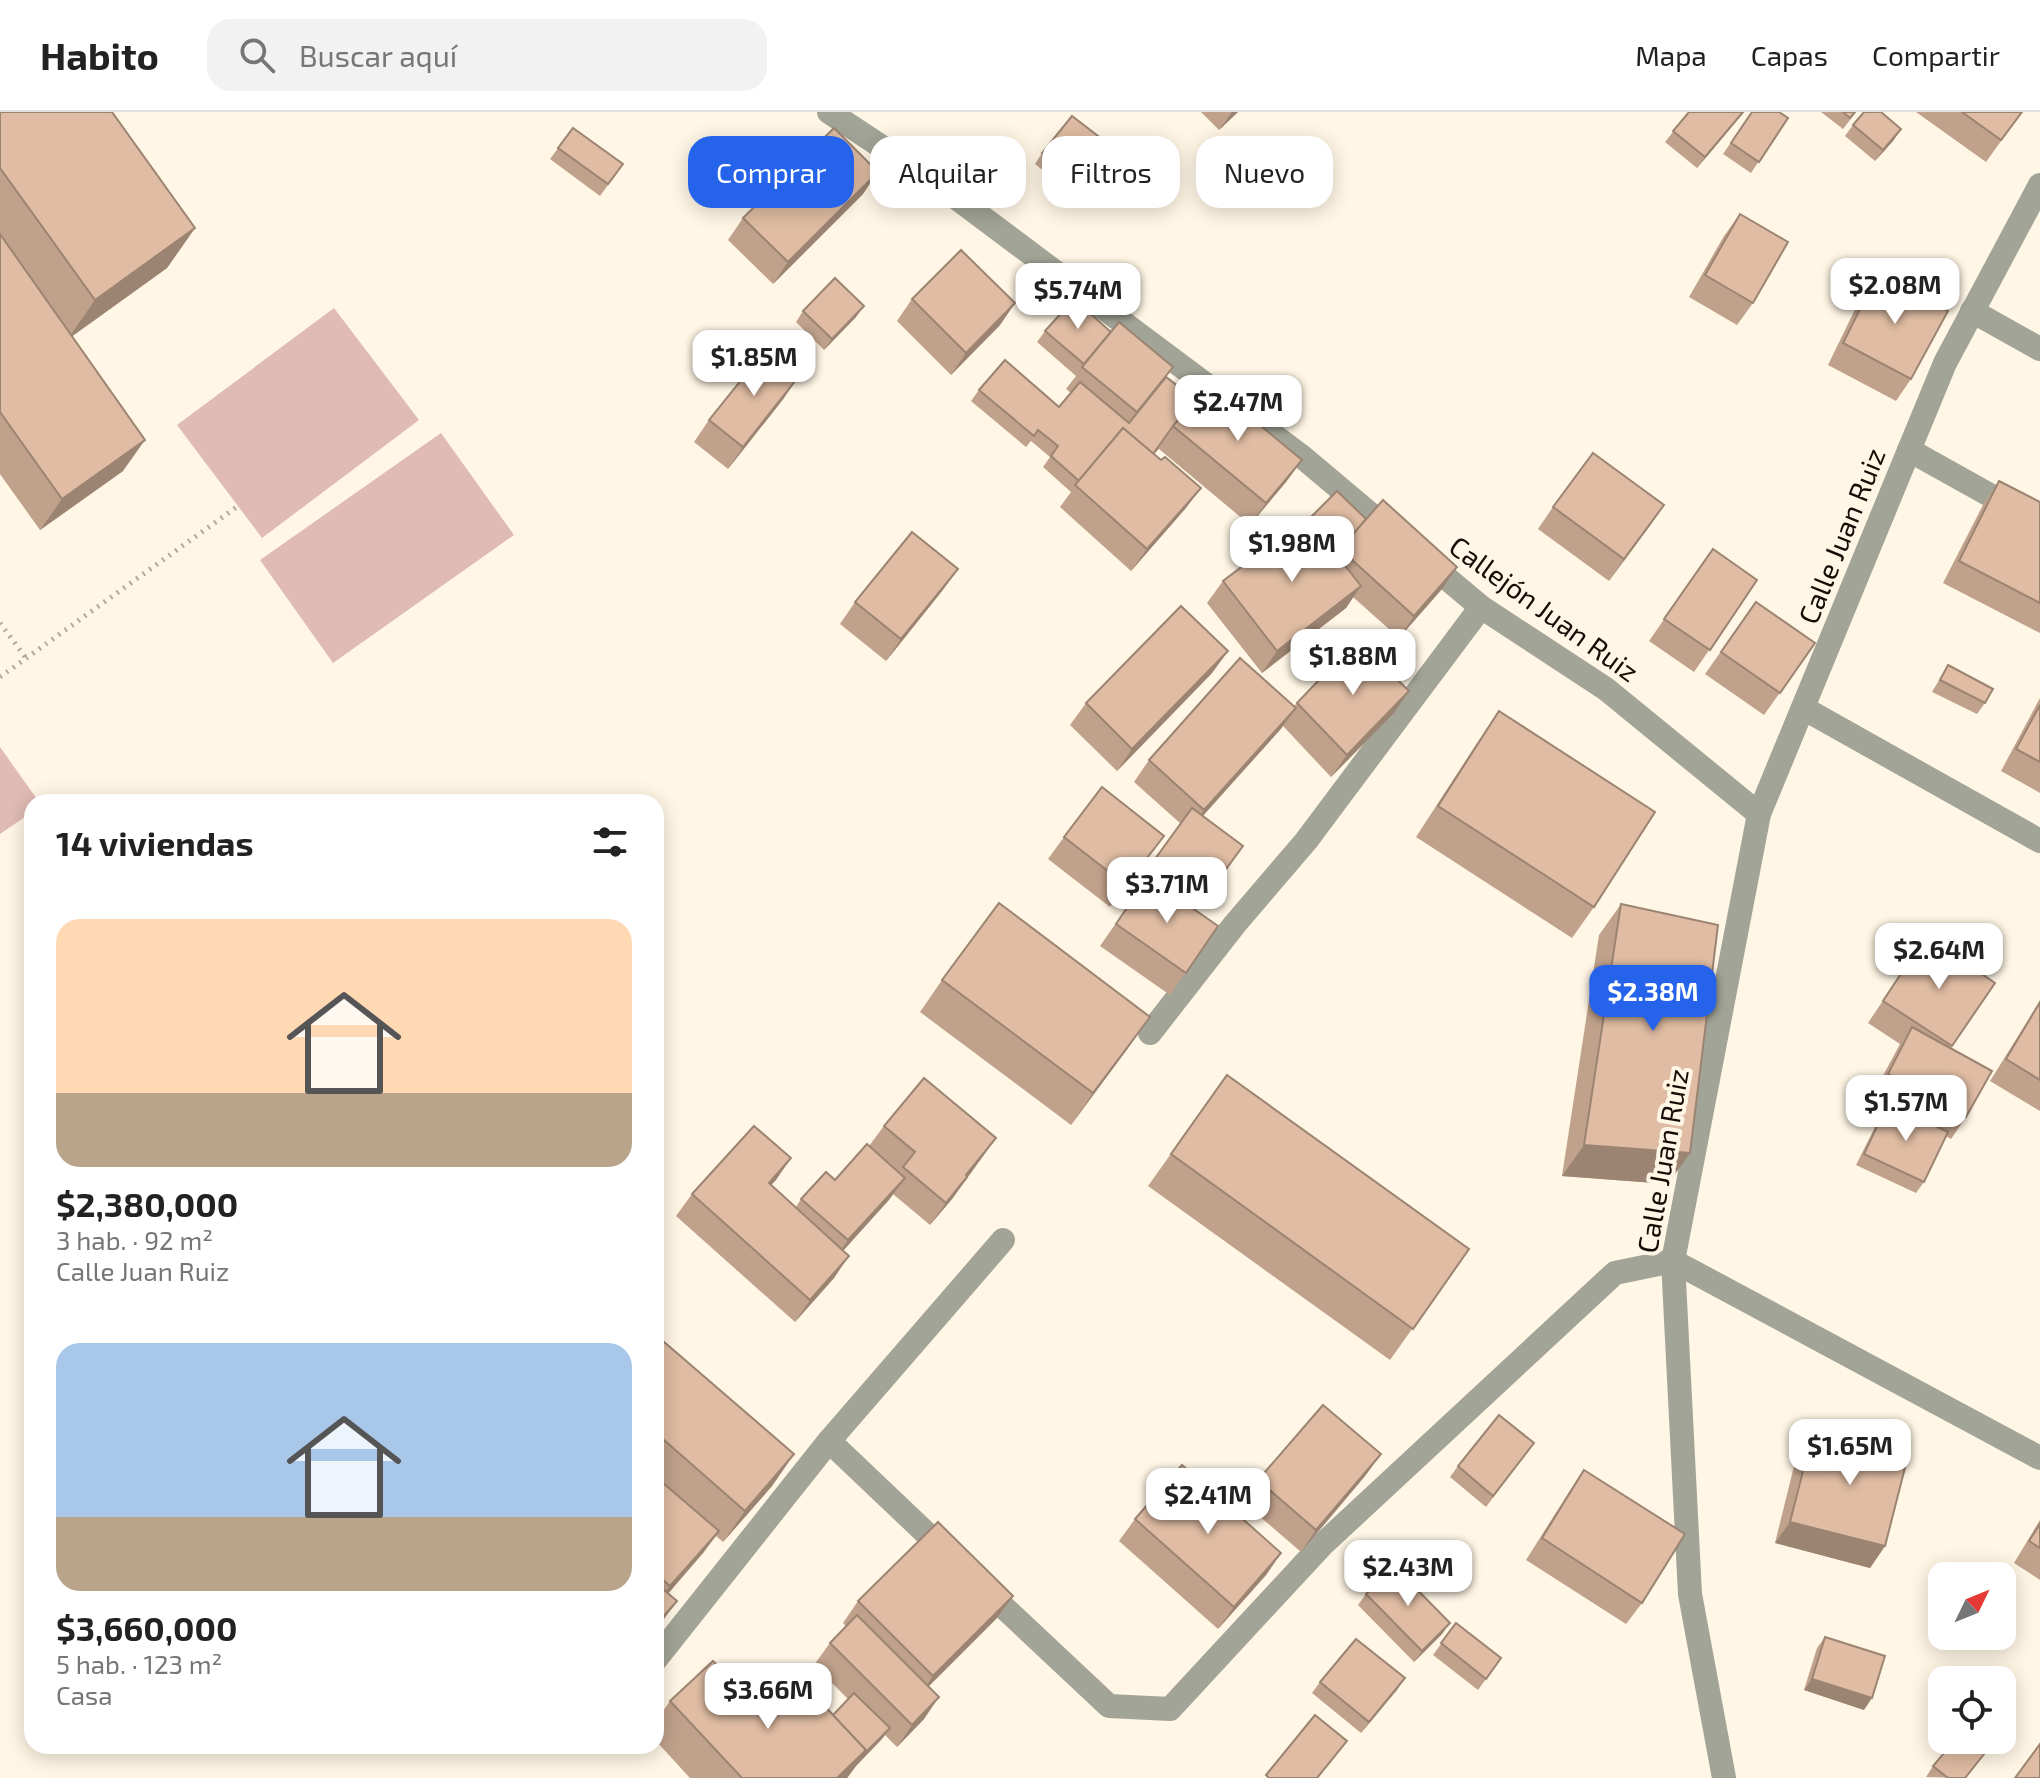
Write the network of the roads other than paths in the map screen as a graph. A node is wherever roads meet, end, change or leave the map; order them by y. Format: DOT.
graph roads {
  1 [pos="829,112"];
  2 [pos="2040,185"];
  3 [pos="1972,311"];
  4 [pos="2040,349"];
  5 [pos="1909,450"];
  6 [pos="2040,523"];
  7 [pos="1481,607"];
  8 [pos="1803,708"];
  9 [pos="1759,814"];
  10 [pos="2040,841"];
  11 [pos="1150,1033"];
  12 [pos="1003,1240"];
  13 [pos="1673,1261"];
  14 [pos="829,1441"];
  15 [pos="2040,1458"];
  16 [pos="664,1649"];
  17 [pos="1724,1778"];
  1 -- 7 [label="street, Callejón Juan Ruiz"];
  2 -- 3 [label="street, Calle Juan Ruiz"];
  3 -- 4 [label="street"];
  3 -- 5 [label="street, Calle Juan Ruiz"];
  5 -- 6 [label="street"];
  5 -- 8 [label="street, Calle Juan Ruiz"];
  7 -- 9 [label="street, Callejón Juan Ruiz"];
  7 -- 11 [label="street"];
  8 -- 9 [label="street, Calle Juan Ruiz"];
  8 -- 10 [label="street"];
  9 -- 13 [label="street, Calle Juan Ruiz"];
  12 -- 14 [label="street"];
  13 -- 14 [label="street"];
  13 -- 15 [label="street"];
  13 -- 17 [label="street, Calle Juan Ruiz"];
  14 -- 16 [label="street"];
}
